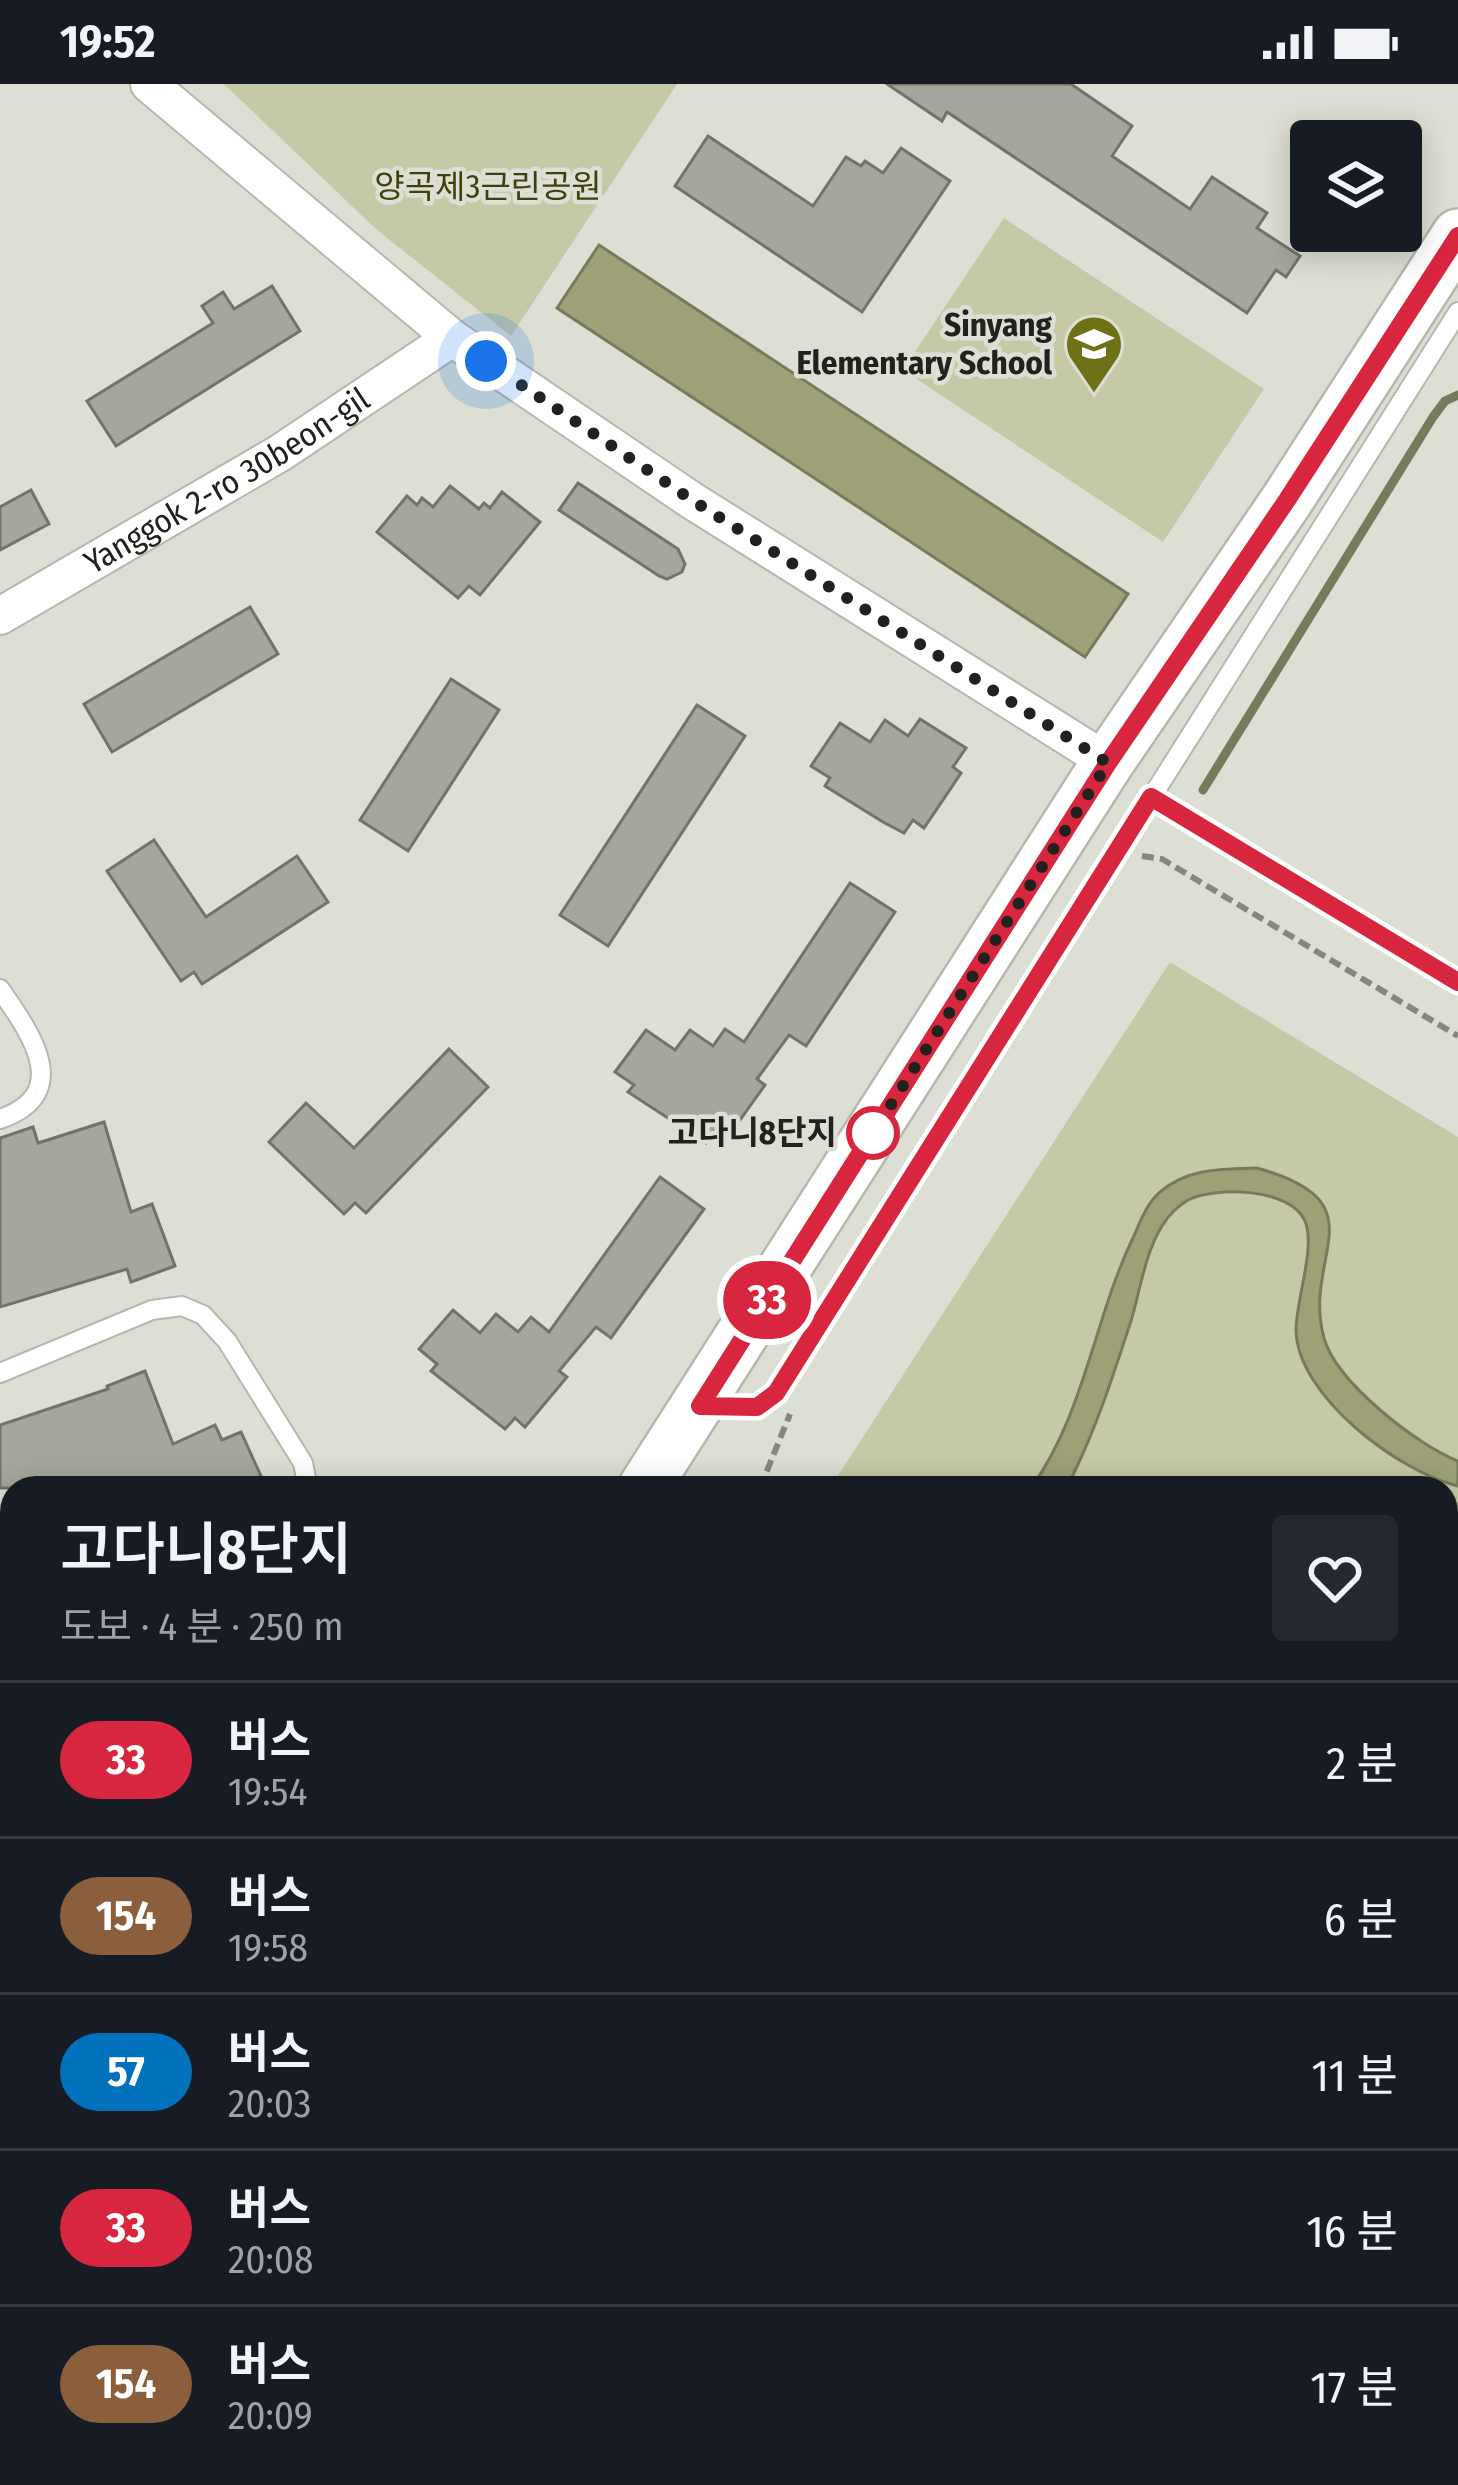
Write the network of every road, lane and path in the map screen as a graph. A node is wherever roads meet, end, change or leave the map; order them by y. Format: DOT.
graph roads {
  1 [pos="148,84"];
  2 [pos="1458,236"];
  3 [pos="1458,312"];
  4 [pos="452,338"];
  5 [pos="0,616"];
  6 [pos="1108,763"];
  7 [pos="1151,797"];
  8 [pos="1133,861"];
  9 [pos="1458,982"];
  10 [pos="0,988"];
  11 [pos="1458,1036"];
  12 [pos="0,1119"];
  13 [pos="0,1373"];
  14 [pos="799,1396"];
  15 [pos="700,1406"];
  16 [pos="306,1476"];
  17 [pos="652,1476"];
  18 [pos="764,1476"];
  1 -- 4 [label="street"];
  2 -- 6 [label="street"];
  3 -- 7 [label="lane"];
  4 -- 5 [label="street, Yanggok 2-ro 30beon-gil"];
  4 -- 6 [label="street"];
  6 -- 15 [label="street"];
  7 -- 9 [label="lane"];
  7 -- 15 [label="lane"];
  8 -- 11 [label="path"];
  10 -- 12 [label="lane"];
  13 -- 16 [label="lane"];
  14 -- 18 [label="path"];
  15 -- 17 [label="street"];
}
